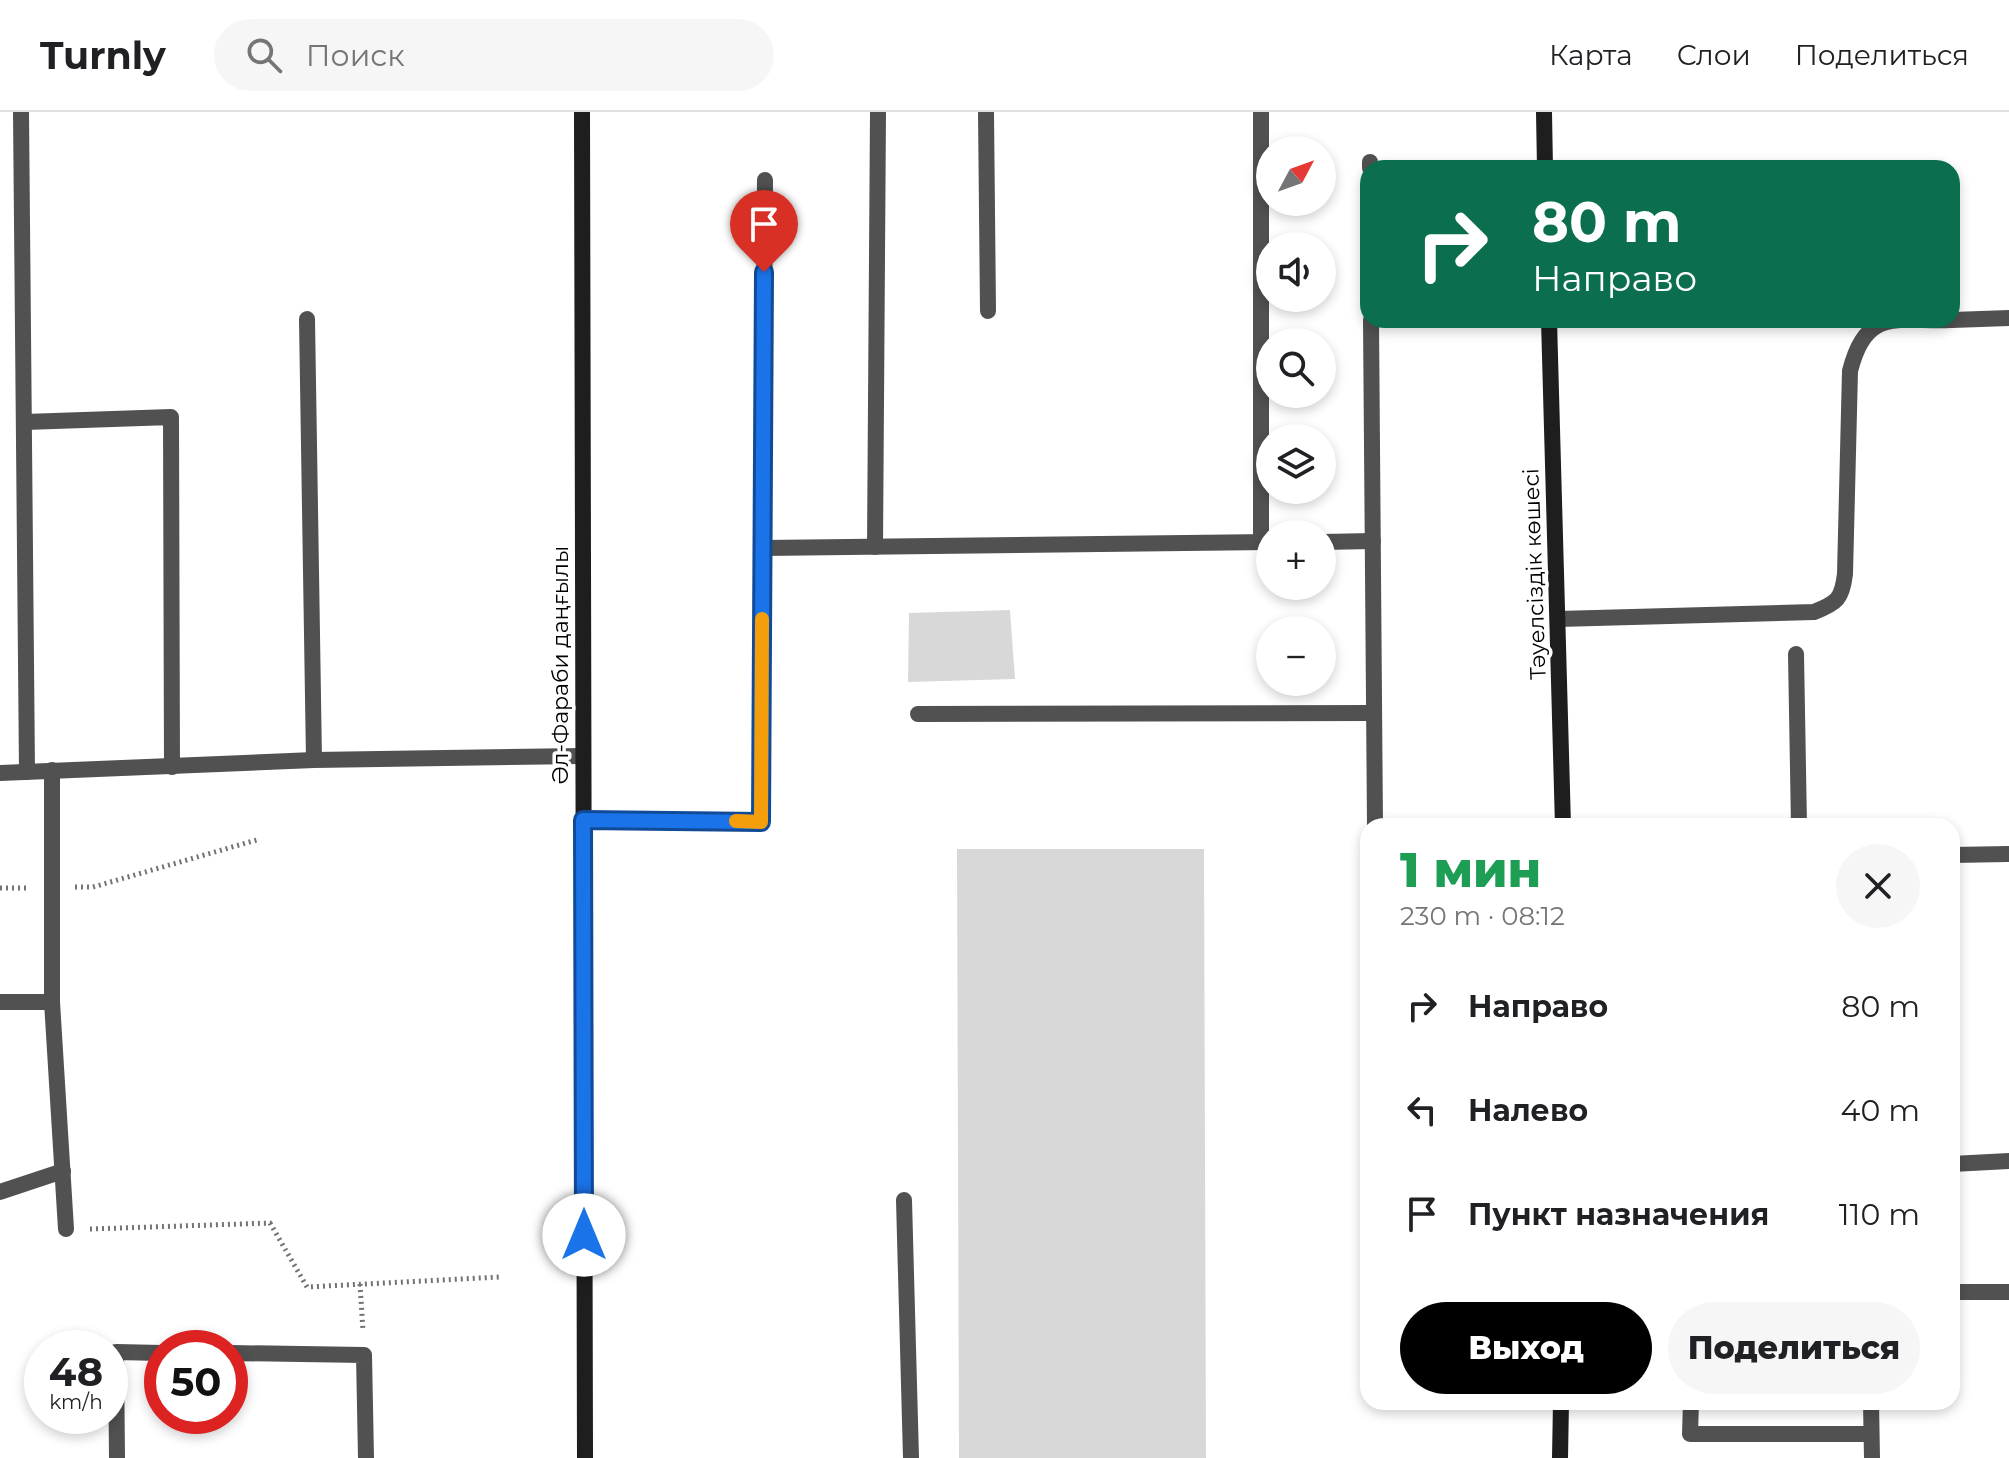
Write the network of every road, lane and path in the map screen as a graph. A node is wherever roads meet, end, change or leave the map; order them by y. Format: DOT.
graph roads {
  1 [pos="21,112"];
  2 [pos="582,112"];
  3 [pos="878,112"];
  4 [pos="986,112"];
  5 [pos="1261,112"];
  6 [pos="1544,112"];
  7 [pos="1545,160"];
  8 [pos="765,180"];
  9 [pos="988,311"];
  10 [pos="2009,318"];
  11 [pos="307,319"];
  12 [pos="1960,320"];
  13 [pos="1371,328"];
  14 [pos="1549,328"];
  15 [pos="1871,328"];
  16 [pos="25,422"];
  17 [pos="1266,520"];
  18 [pos="1373,541"];
  19 [pos="1256,542"];
  20 [pos="1336,542"];
  21 [pos="875,547"];
  22 [pos="763,548"];
  23 [pos="1558,619"];
  24 [pos="1796,654"];
  25 [pos="1374,713"];
  26 [pos="918,714"];
  27 [pos="582,756"];
  28 [pos="314,760"];
  29 [pos="172,767"];
  30 [pos="52,770"];
  31 [pos="27,772"];
  32 [pos="0,773"];
  33 [pos="1375,818"];
  34 [pos="1563,818"];
  35 [pos="1799,818"];
  36 [pos="583,820"];
  37 [pos="260,839"];
  38 [pos="2009,854"];
  39 [pos="1960,855"];
  40 [pos="52,887"];
  41 [pos="0,888"];
  42 [pos="0,1002"];
  43 [pos="52,1002"];
  44 [pos="2009,1161"];
  45 [pos="1960,1164"];
  46 [pos="63,1171"];
  47 [pos="0,1192"];
  48 [pos="904,1200"];
  49 [pos="66,1229"];
  50 [pos="500,1277"];
  51 [pos="360,1284"];
  52 [pos="1960,1292"];
  53 [pos="2009,1292"];
  54 [pos="144,1353"];
  55 [pos="248,1353"];
  56 [pos="364,1355"];
  57 [pos="1561,1410"];
  58 [pos="1691,1410"];
  59 [pos="1871,1410"];
  60 [pos="1871,1434"];
  61 [pos="117,1458"];
  62 [pos="366,1458"];
  63 [pos="585,1458"];
  64 [pos="911,1458"];
  65 [pos="1560,1458"];
  66 [pos="1872,1458"];
  1 -- 16 [label="street"];
  2 -- 27 [label="main road, Әл-Фараби даңғылы"];
  3 -- 21 [label="street"];
  4 -- 9 [label="street"];
  5 -- 17 [label="street"];
  6 -- 7 [label="main road"];
  8 -- 22 [label="street"];
  10 -- 12 [label="street"];
  11 -- 28 [label="street"];
  13 -- 18 [label="street"];
  14 -- 23 [label="main road, Тәуелсіздік көшесі"];
  15 -- 23 [label="street"];
  16 -- 29 [label="street"];
  16 -- 31 [label="street"];
  18 -- 20 [label="street"];
  18 -- 25 [label="street"];
  19 -- 21 [label="street"];
  21 -- 22 [label="street"];
  22 -- 36 [label="street"];
  23 -- 34 [label="main road, Тәуелсіздік көшесі"];
  24 -- 35 [label="street"];
  25 -- 26 [label="street"];
  25 -- 33 [label="street"];
  27 -- 28 [label="street"];
  27 -- 36 [label="main road, Әл-Фараби даңғылы"];
  28 -- 29 [label="street"];
  29 -- 30 [label="street"];
  30 -- 31 [label="street"];
  30 -- 40 [label="street"];
  31 -- 32 [label="street"];
  36 -- 63 [label="main road, Әл-Фараби даңғылы"];
  37 -- 40 [label="path"];
  38 -- 39 [label="street"];
  40 -- 41 [label="path"];
  40 -- 43 [label="street"];
  42 -- 43 [label="street"];
  43 -- 46 [label="street"];
  44 -- 45 [label="street"];
  46 -- 47 [label="street"];
  46 -- 49 [label="street"];
  48 -- 64 [label="street"];
  49 -- 51 [label="path"];
  50 -- 51 [label="path"];
  51 -- 56 [label="path"];
  52 -- 53 [label="street"];
  54 -- 61 [label="street"];
  55 -- 56 [label="street"];
  56 -- 62 [label="street"];
  57 -- 65 [label="main road"];
  58 -- 60 [label="street"];
  59 -- 60 [label="street"];
  60 -- 66 [label="street"];
}
